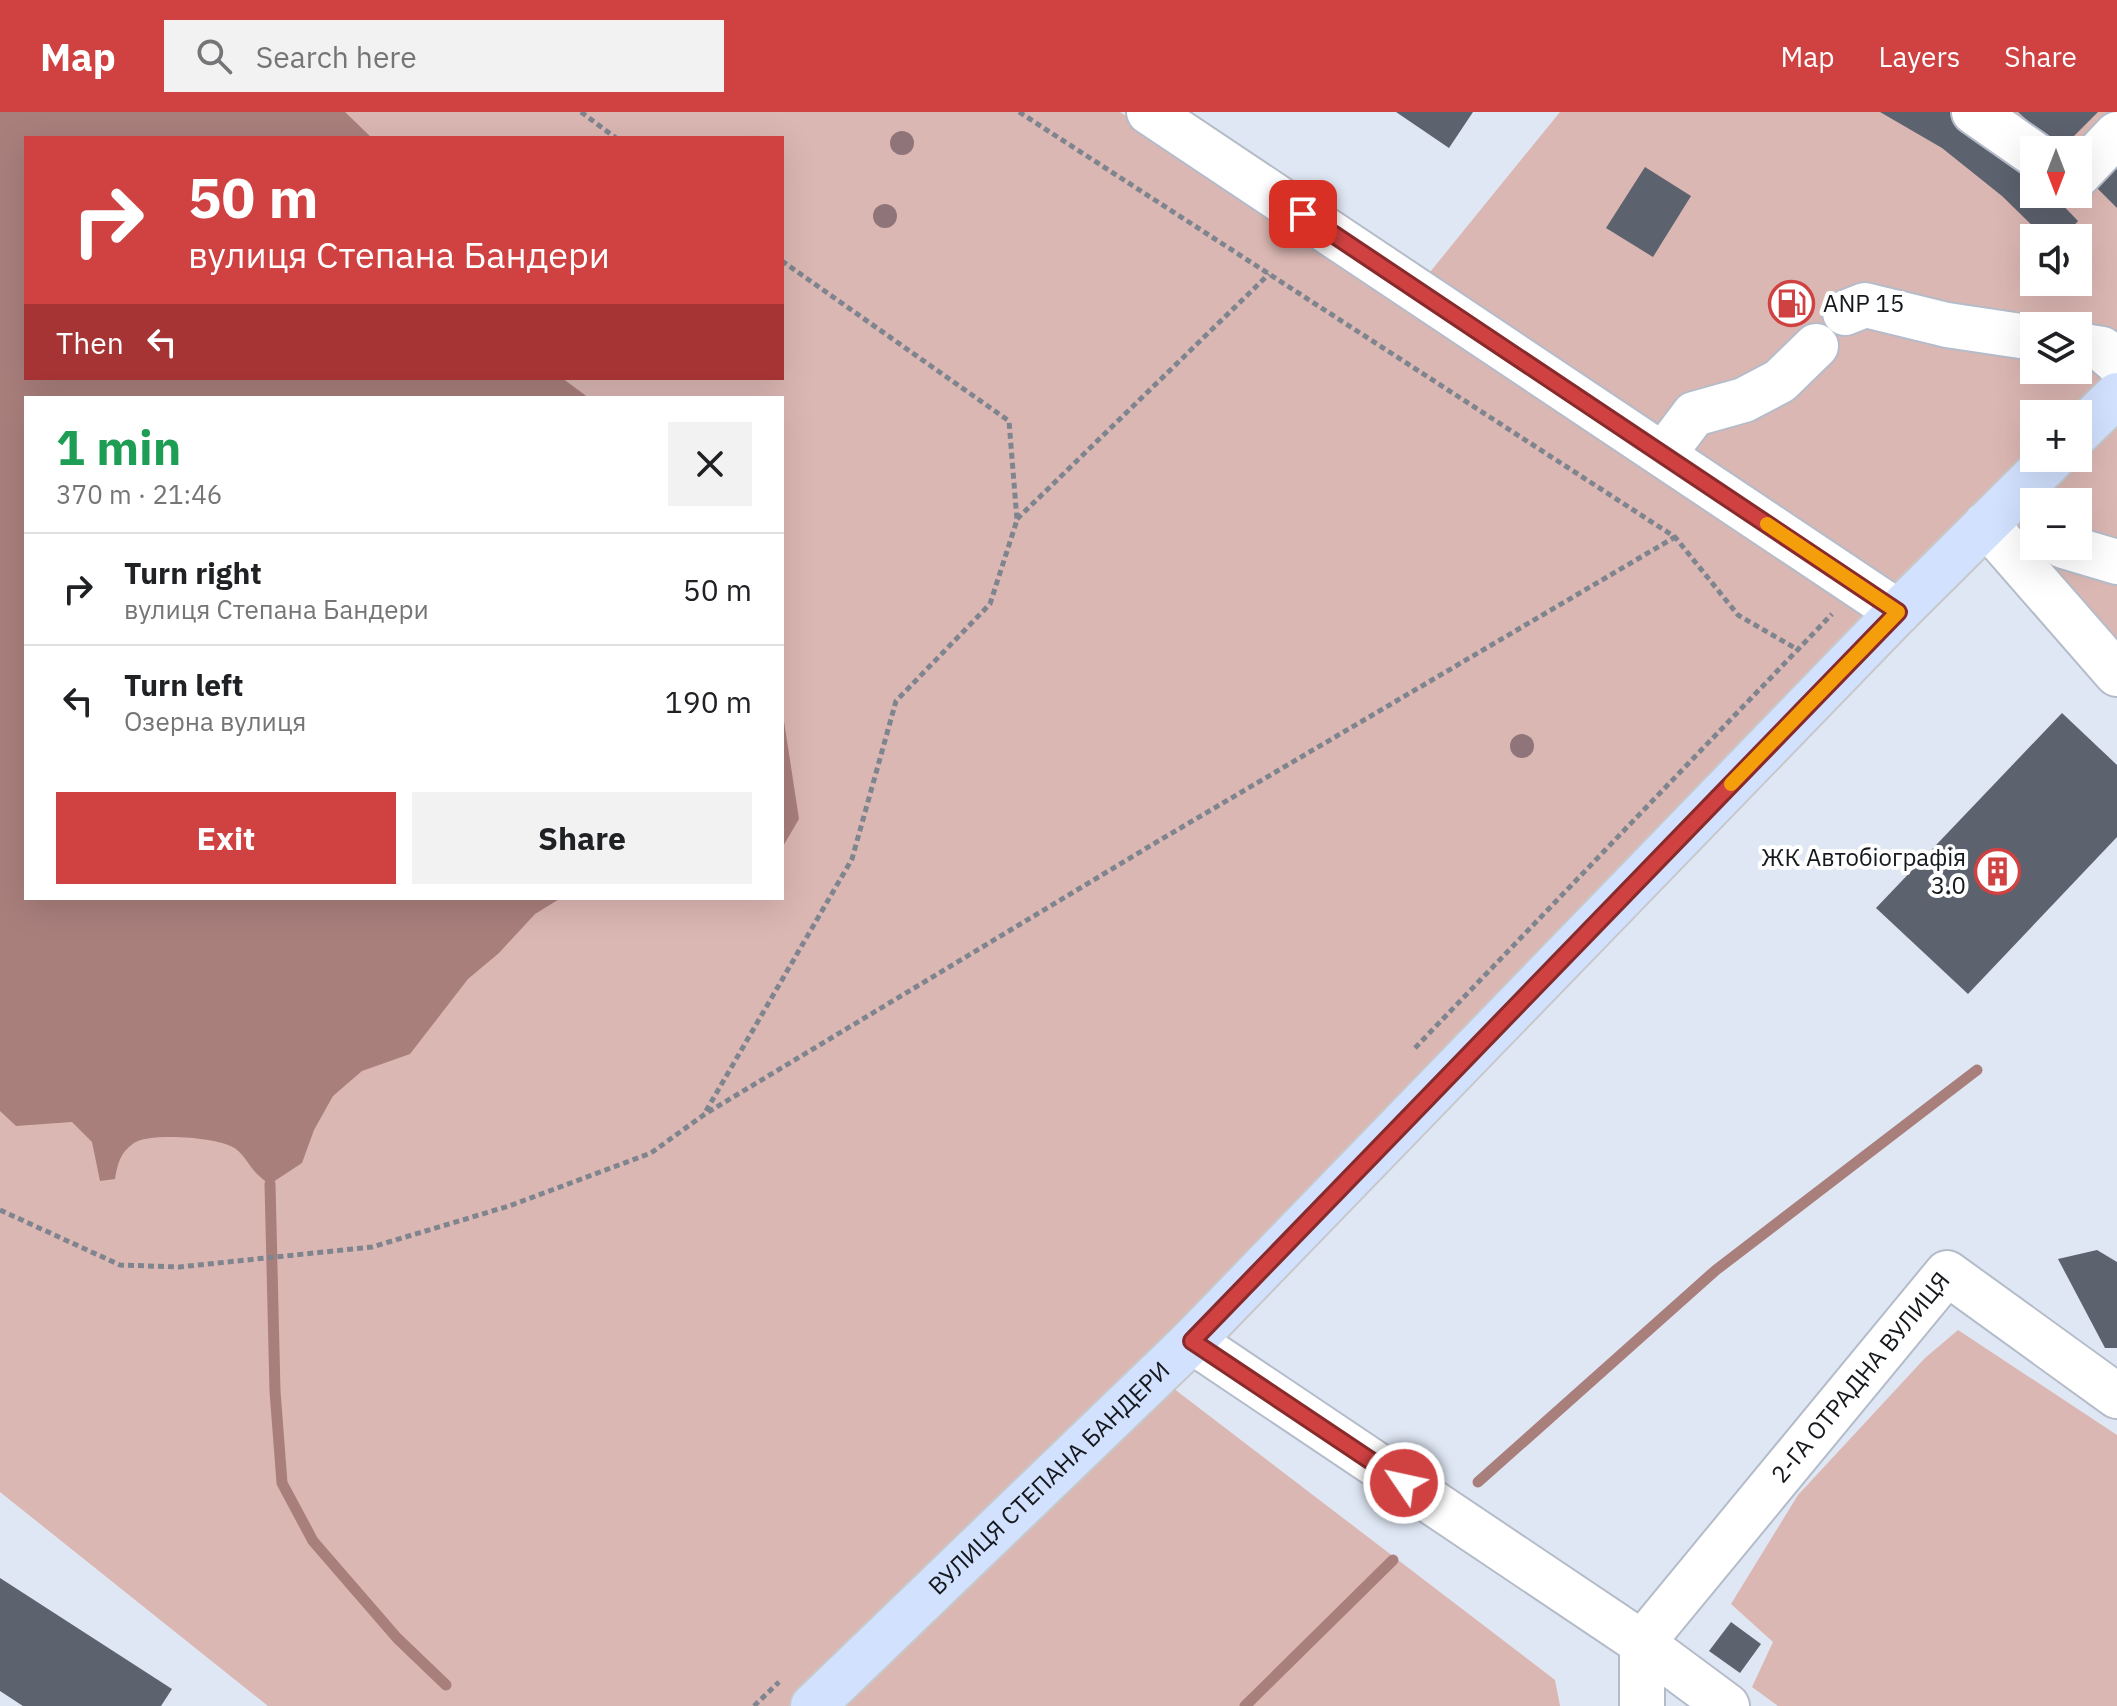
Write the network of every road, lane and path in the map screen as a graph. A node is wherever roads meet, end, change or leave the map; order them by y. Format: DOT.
graph roads {
  1 [pos="581,112"];
  2 [pos="1019,112"];
  3 [pos="1149,112"];
  4 [pos="1974,112"];
  5 [pos="2117,134"];
  6 [pos="613,136"];
  7 [pos="2020,144"];
  8 [pos="2092,160"];
  9 [pos="784,262"];
  10 [pos="1269,274"];
  11 [pos="1845,313"];
  12 [pos="2020,336"];
  13 [pos="1816,346"];
  14 [pos="2092,347"];
  15 [pos="2117,362"];
  16 [pos="2117,395"];
  17 [pos="2092,419"];
  18 [pos="1663,455"];
  19 [pos="2039,472"];
  20 [pos="1017,520"];
  21 [pos="1986,524"];
  22 [pos="2020,534"];
  23 [pos="1675,537"];
  24 [pos="2092,555"];
  25 [pos="2117,562"];
  26 [pos="1898,612"];
  27 [pos="2117,674"];
  28 [pos="1413,1050"];
  29 [pos="705,1114"];
  30 [pos="0,1210"];
  31 [pos="1192,1341"];
  32 [pos="2117,1396"];
  33 [pos="1642,1643"];
  34 [pos="800,1689"];
  35 [pos="754,1706"];
  36 [pos="1642,1706"];
  37 [pos="1727,1706"];
  1 -- 6 [label="path"];
  2 -- 10 [label="path"];
  3 -- 18 [label="street"];
  4 -- 7 [label="street"];
  5 -- 8 [label="street"];
  9 -- 20 [label="path"];
  10 -- 20 [label="path"];
  10 -- 23 [label="path"];
  11 -- 12 [label="street"];
  13 -- 18 [label="street"];
  14 -- 15 [label="street"];
  16 -- 17 [label="main road"];
  18 -- 26 [label="street"];
  19 -- 21 [label="main road, ВУЛИЦЯ СТЕПАНА БАНДЕРИ"];
  20 -- 29 [label="path"];
  21 -- 22 [label="street"];
  21 -- 26 [label="main road, ВУЛИЦЯ СТЕПАНА БАНДЕРИ"];
  21 -- 27 [label="street"];
  23 -- 28 [label="path"];
  23 -- 29 [label="path"];
  24 -- 25 [label="street"];
  26 -- 31 [label="main road, ВУЛИЦЯ СТЕПАНА БАНДЕРИ"];
  29 -- 30 [label="path"];
  31 -- 33 [label="street"];
  31 -- 34 [label="main road, ВУЛИЦЯ СТЕПАНА БАНДЕРИ"];
  32 -- 33 [label="street, 2-ГА ОТРАДНА ВУЛИЦЯ"];
  33 -- 36 [label="street"];
  33 -- 37 [label="street"];
  34 -- 35 [label="path"];
}
